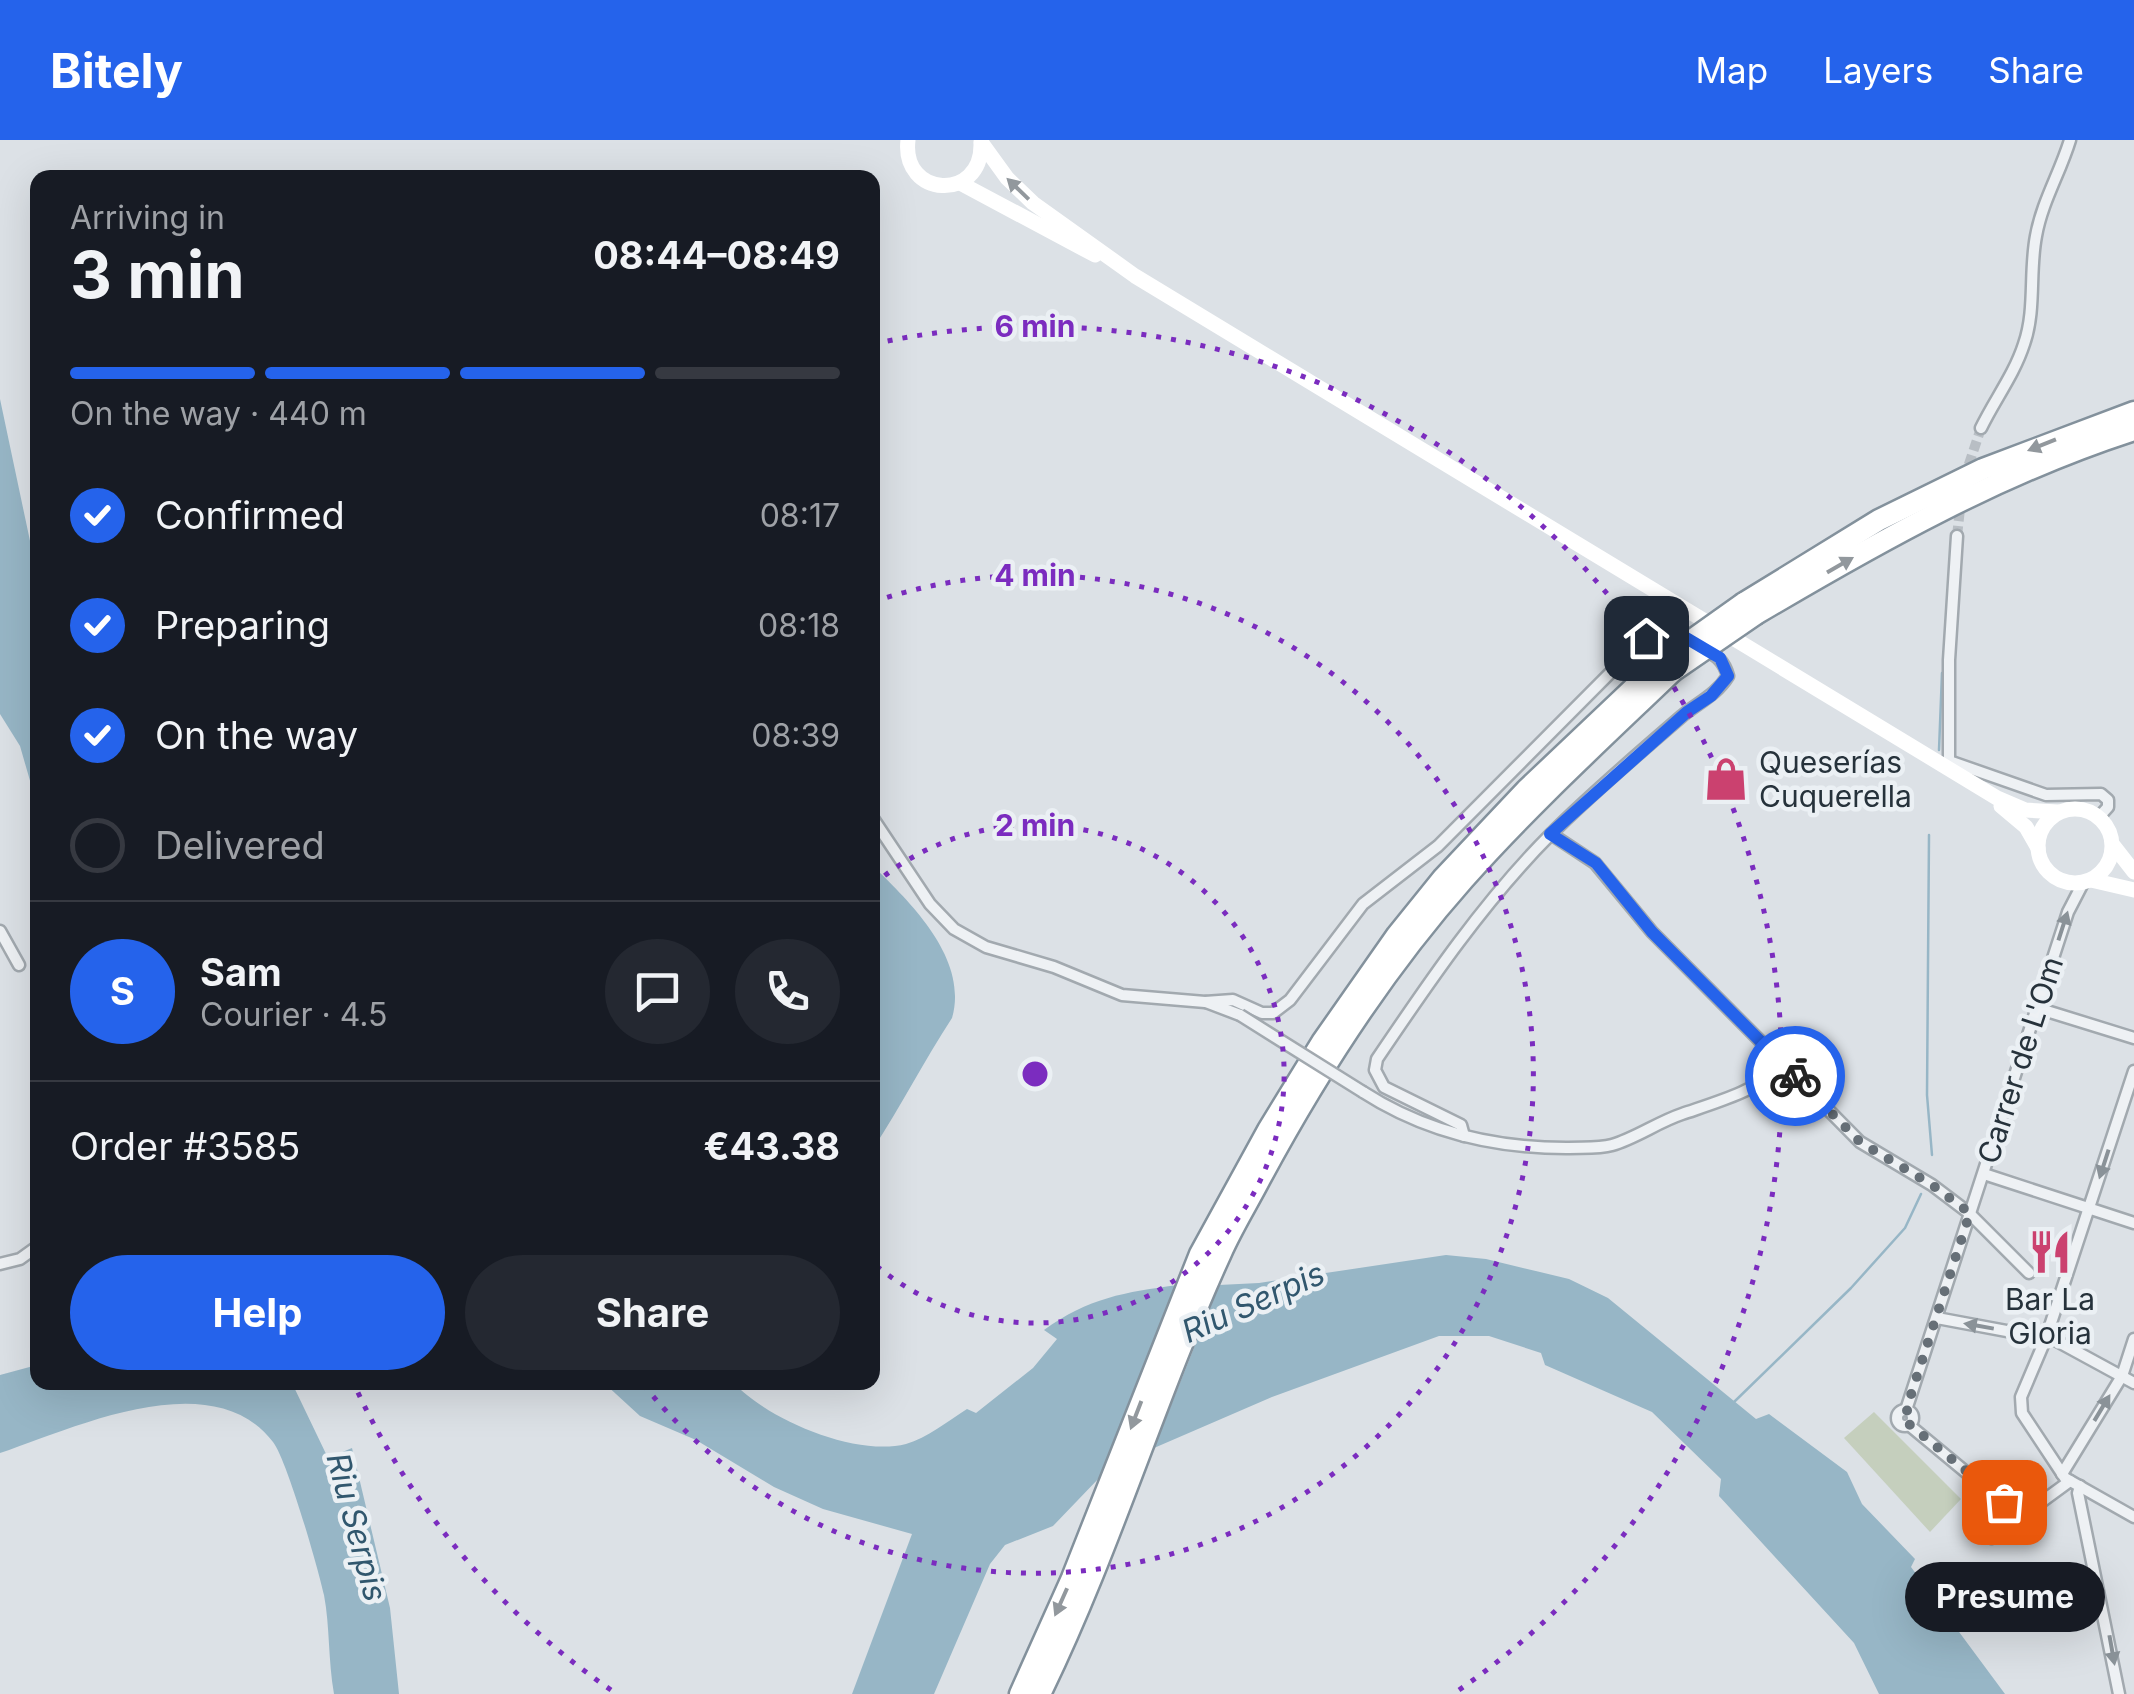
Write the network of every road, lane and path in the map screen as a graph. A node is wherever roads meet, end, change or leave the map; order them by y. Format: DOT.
graph roads {
  1 [pos="2070,140"];
  2 [pos="981,141"];
  3 [pos="904,143"];
  4 [pos="960,183"];
  5 [pos="1122,267"];
  6 [pos="2134,412"];
  7 [pos="1981,428"];
  8 [pos="2134,430"];
  9 [pos="1956,536"];
  10 [pos="1750,608"];
  11 [pos="1949,765"];
  12 [pos="1996,798"];
  13 [pos="2058,812"];
  14 [pos="2100,817"];
  15 [pos="880,829"];
  16 [pos="1550,834"];
  17 [pos="2113,845"];
  18 [pos="2038,849"];
  19 [pos="2134,872"];
  20 [pos="2087,881"];
  21 [pos="2134,890"];
  22 [pos="0,931"];
  23 [pos="19,965"];
  24 [pos="1205,1002"];
  25 [pos="2036,1008"];
  26 [pos="2134,1038"];
  27 [pos="1785,1066"];
  28 [pos="2134,1071"];
  29 [pos="1464,1136"];
  30 [pos="1984,1174"];
  31 [pos="2089,1208"];
  32 [pos="1970,1213"];
  33 [pos="2134,1223"];
  34 [pos="30,1251"];
  35 [pos="0,1264"];
  36 [pos="2028,1273"];
  37 [pos="1937,1318"];
  38 [pos="2046,1338"];
  39 [pos="2134,1339"];
  40 [pos="2122,1376"];
  41 [pos="2134,1382"];
  42 [pos="2070,1480"];
  43 [pos="1107,1514"];
  44 [pos="2020,1516"];
  45 [pos="2134,1517"];
  46 [pos="1992,1538"];
  47 [pos="1020,1694"];
  48 [pos="1040,1694"];
  49 [pos="2120,1694"];
  1 -- 7 [label="street"];
  2 -- 4 [label="main road"];
  5 -- 2 [label="main road, one-way"];
  3 -- 4 [label="main road"];
  4 -- 5 [label="main road"];
  5 -- 11 [label="main road"];
  6 -- 10 [label="highway, one-way"];
  10 -- 8 [label="highway, one-way"];
  9 -- 11 [label="street"];
  10 -- 43 [label="highway, bridge"];
  11 -- 12 [label="main road"];
  11 -- 14 [label="street"];
  12 -- 13 [label="main road"];
  12 -- 18 [label="main road"];
  13 -- 14 [label="main road"];
  13 -- 18 [label="main road"];
  14 -- 17 [label="main road"];
  15 -- 24 [label="street"];
  16 -- 24 [label="street"];
  16 -- 27 [label="street"];
  16 -- 29 [label="street"];
  17 -- 19 [label="main road"];
  17 -- 20 [label="main road"];
  18 -- 20 [label="main road"];
  20 -- 21 [label="main road"];
  25 -- 20 [label="street, Carrer de L'Om, one-way"];
  22 -- 23 [label="street"];
  24 -- 29 [label="street, bridge"];
  25 -- 26 [label="street"];
  25 -- 30 [label="street, Carrer de L'Om"];
  27 -- 29 [label="street"];
  27 -- 32 [label="street"];
  28 -- 31 [label="street, one-way"];
  30 -- 31 [label="street"];
  30 -- 32 [label="street, Carrer de L'Om"];
  31 -- 33 [label="street"];
  31 -- 38 [label="street"];
  32 -- 36 [label="street"];
  32 -- 37 [label="street, Carrer de L'Om"];
  34 -- 35 [label="street"];
  38 -- 37 [label="street, one-way"];
  37 -- 44 [label="street, Carrer de L'Om"];
  38 -- 40 [label="street"];
  38 -- 42 [label="street"];
  39 -- 40 [label="street"];
  40 -- 41 [label="street"];
  42 -- 40 [label="street, one-way"];
  42 -- 44 [label="street"];
  42 -- 45 [label="street"];
  42 -- 49 [label="street, one-way"];
  43 -- 47 [label="highway, one-way"];
  43 -- 48 [label="highway"];
  44 -- 46 [label="street"];
}
